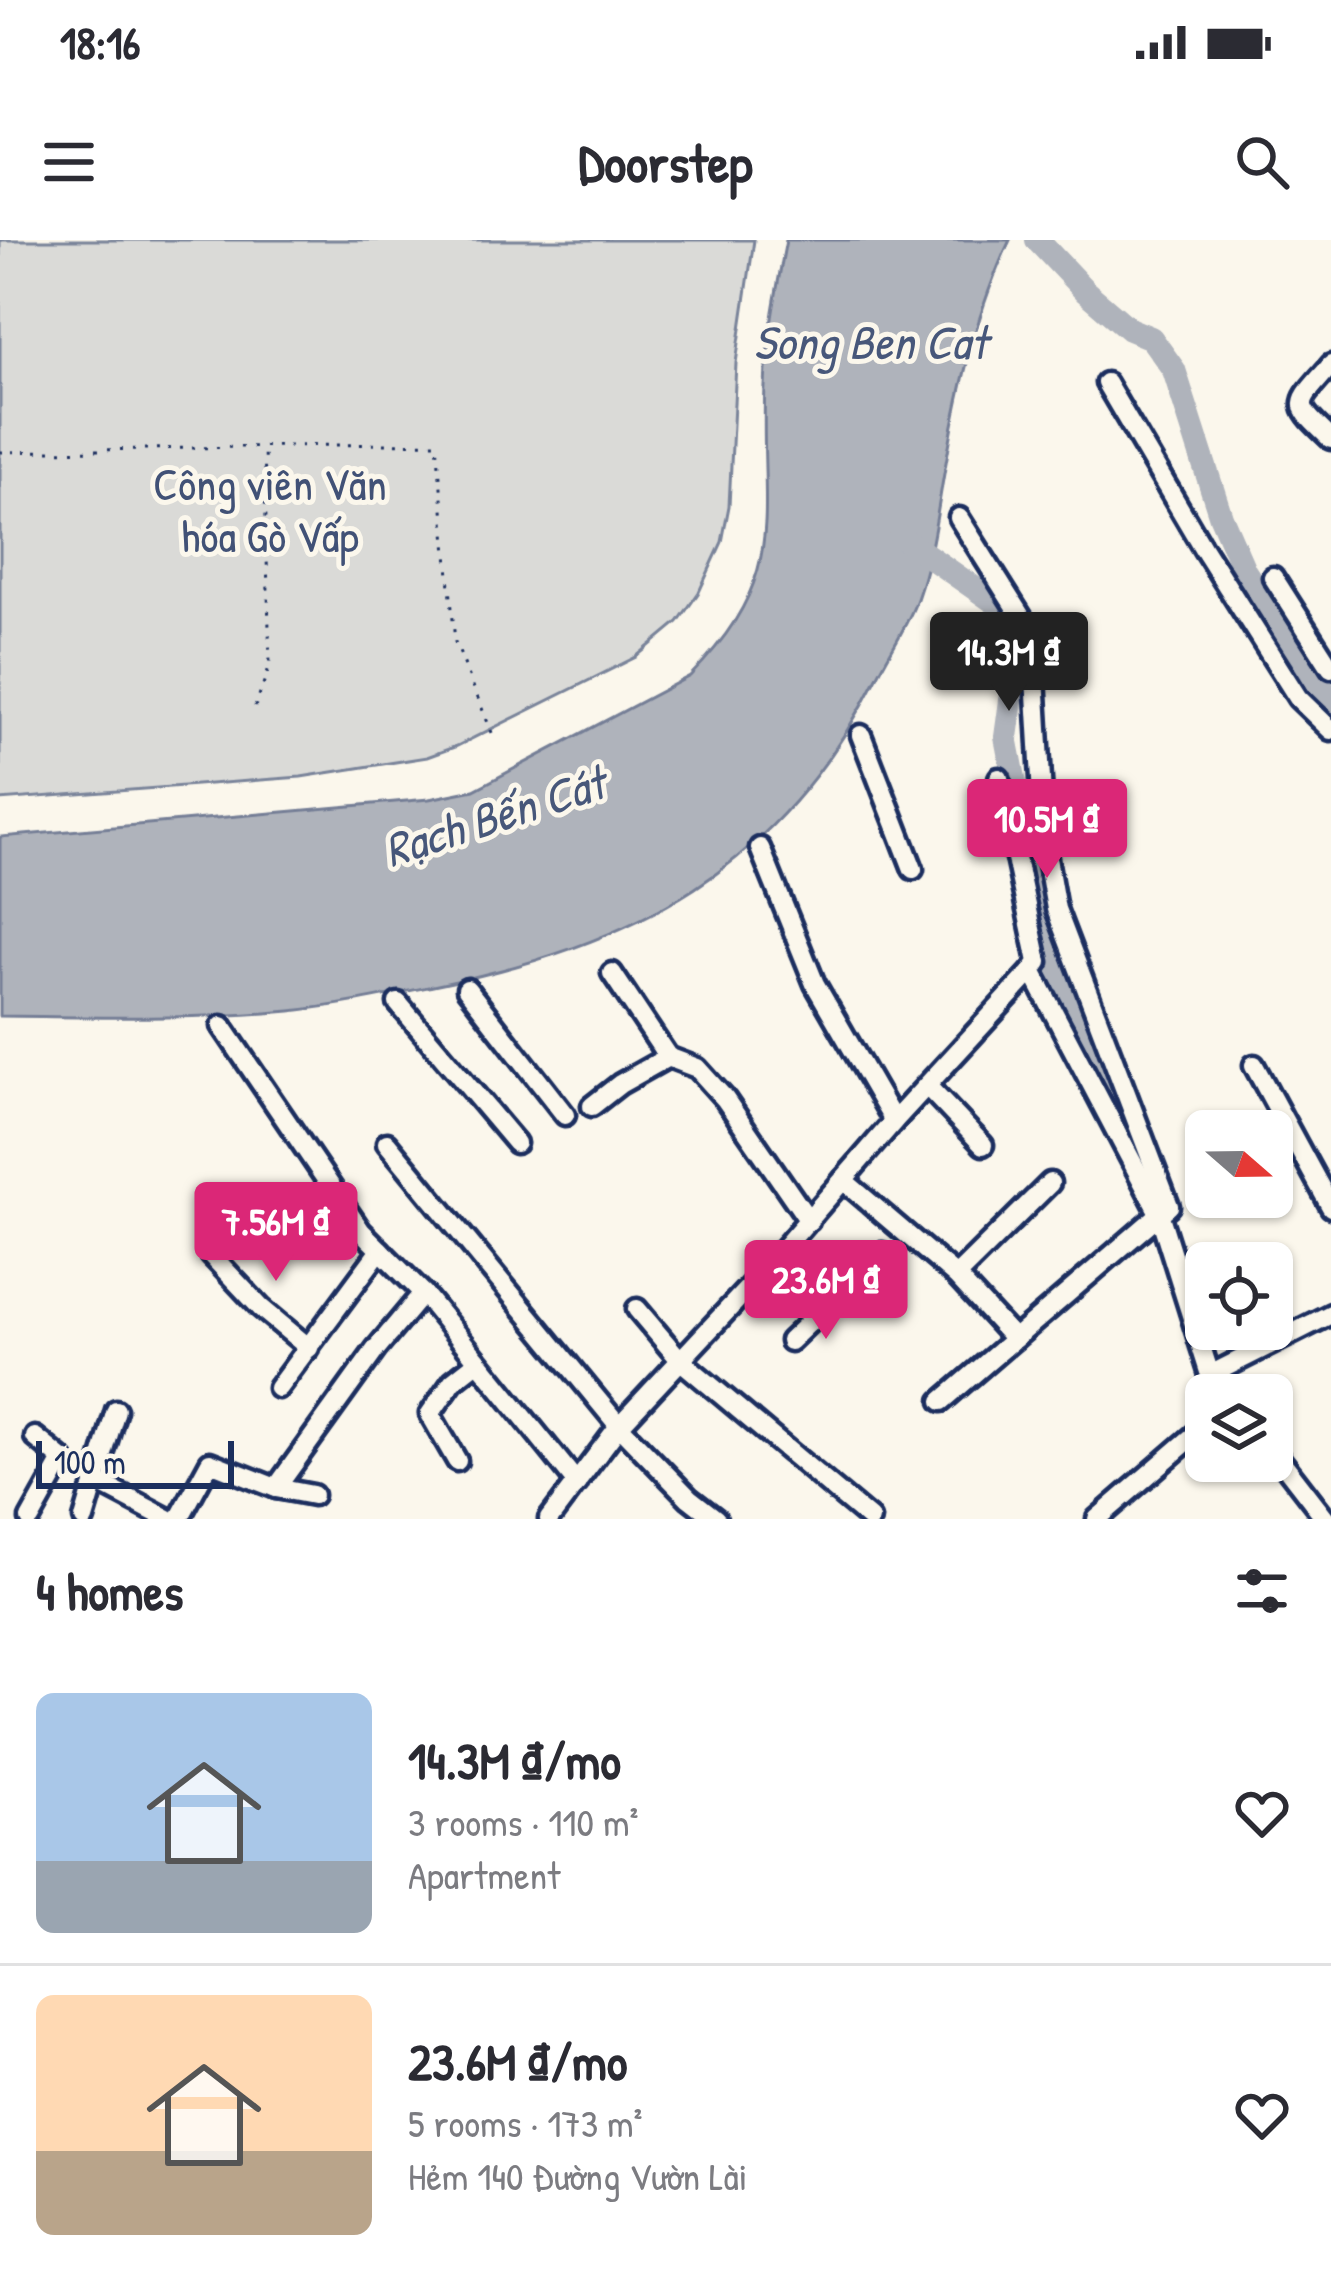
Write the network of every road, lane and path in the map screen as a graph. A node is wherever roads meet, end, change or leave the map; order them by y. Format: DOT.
graph roads {
  1 [pos="1331,365"];
  2 [pos="1106,383"];
  3 [pos="1331,439"];
  4 [pos="264,447"];
  5 [pos="0,452"];
  6 [pos="959,518"];
  7 [pos="1274,577"];
  8 [pos="1327,653"];
  9 [pos="255,707"];
  10 [pos="1331,730"];
  11 [pos="861,735"];
  12 [pos="495,740"];
  13 [pos="999,778"];
  14 [pos="760,848"];
  15 [pos="913,869"];
  16 [pos="1042,914"];
  17 [pos="1032,971"];
  18 [pos="612,973"];
  19 [pos="467,988"];
  20 [pos="398,1003"];
  21 [pos="222,1026"];
  22 [pos="668,1057"];
  23 [pos="1254,1065"];
  24 [pos="927,1086"];
  25 [pos="592,1106"];
  26 [pos="565,1114"];
  27 [pos="894,1121"];
  28 [pos="515,1143"];
  29 [pos="387,1144"];
  30 [pos="983,1145"];
  31 [pos="844,1180"];
  32 [pos="1050,1183"];
  33 [pos="1331,1207"];
  34 [pos="1160,1213"];
  35 [pos="809,1220"];
  36 [pos="380,1250"];
  37 [pos="882,1253"];
  38 [pos="212,1255"];
  39 [pos="764,1271"];
  40 [pos="956,1276"];
  41 [pos="423,1293"];
  42 [pos="637,1310"];
  43 [pos="1331,1314"];
  44 [pos="813,1318"];
  45 [pos="1014,1339"];
  46 [pos="790,1340"];
  47 [pos="309,1348"];
  48 [pos="680,1360"];
  49 [pos="476,1363"];
  50 [pos="1210,1374"];
  51 [pos="1212,1374"];
  52 [pos="278,1388"];
  53 [pos="942,1401"];
  54 [pos="116,1410"];
  55 [pos="619,1426"];
  56 [pos="35,1437"];
  57 [pos="1185,1443"];
  58 [pos="458,1461"];
  59 [pos="1293,1474"];
  60 [pos="94,1480"];
  61 [pos="578,1483"];
  62 [pos="276,1488"];
  63 [pos="313,1495"];
  64 [pos="562,1514"];
  65 [pos="1328,1517"];
  66 [pos="30,1519"];
  67 [pos="84,1519"];
  68 [pos="168,1519"];
  69 [pos="179,1519"];
  70 [pos="716,1519"];
  71 [pos="870,1519"];
  72 [pos="1097,1519"];
  1 -- 3 [label="street"];
  2 -- 10 [label="street"];
  4 -- 5 [label="path"];
  4 -- 9 [label="path"];
  4 -- 12 [label="path"];
  6 -- 16 [label="street"];
  7 -- 8 [label="street"];
  11 -- 15 [label="street"];
  13 -- 16 [label="street"];
  14 -- 27 [label="street"];
  16 -- 17 [label="street"];
  16 -- 34 [label="street"];
  17 -- 24 [label="street"];
  17 -- 34 [label="street"];
  18 -- 22 [label="street"];
  19 -- 26 [label="street"];
  20 -- 28 [label="street"];
  21 -- 36 [label="street"];
  22 -- 25 [label="street"];
  22 -- 35 [label="street"];
  23 -- 33 [label="street"];
  24 -- 27 [label="street"];
  24 -- 30 [label="street"];
  27 -- 31 [label="street"];
  29 -- 55 [label="street"];
  31 -- 35 [label="street"];
  31 -- 40 [label="street"];
  32 -- 40 [label="street"];
  34 -- 45 [label="street"];
  34 -- 50 [label="street"];
  35 -- 39 [label="street"];
  36 -- 41 [label="street"];
  36 -- 47 [label="street"];
  37 -- 44 [label="street"];
  38 -- 47 [label="street"];
  39 -- 44 [label="street"];
  39 -- 48 [label="street"];
  40 -- 45 [label="street"];
  41 -- 49 [label="street"];
  41 -- 62 [label="street"];
  42 -- 48 [label="street"];
  43 -- 51 [label="street"];
  44 -- 46 [label="street"];
  45 -- 53 [label="street"];
  47 -- 52 [label="street"];
  48 -- 55 [label="street"];
  48 -- 71 [label="street"];
  49 -- 58 [label="street"];
  49 -- 61 [label="street"];
  54 -- 60 [label="street"];
  55 -- 61 [label="street"];
  55 -- 70 [label="street"];
  56 -- 66 [label="street"];
  57 -- 72 [label="street"];
  59 -- 65 [label="street"];
  60 -- 67 [label="street"];
  60 -- 68 [label="street"];
  61 -- 64 [label="street"];
  62 -- 63 [label="street"];
  62 -- 69 [label="street"];
}
